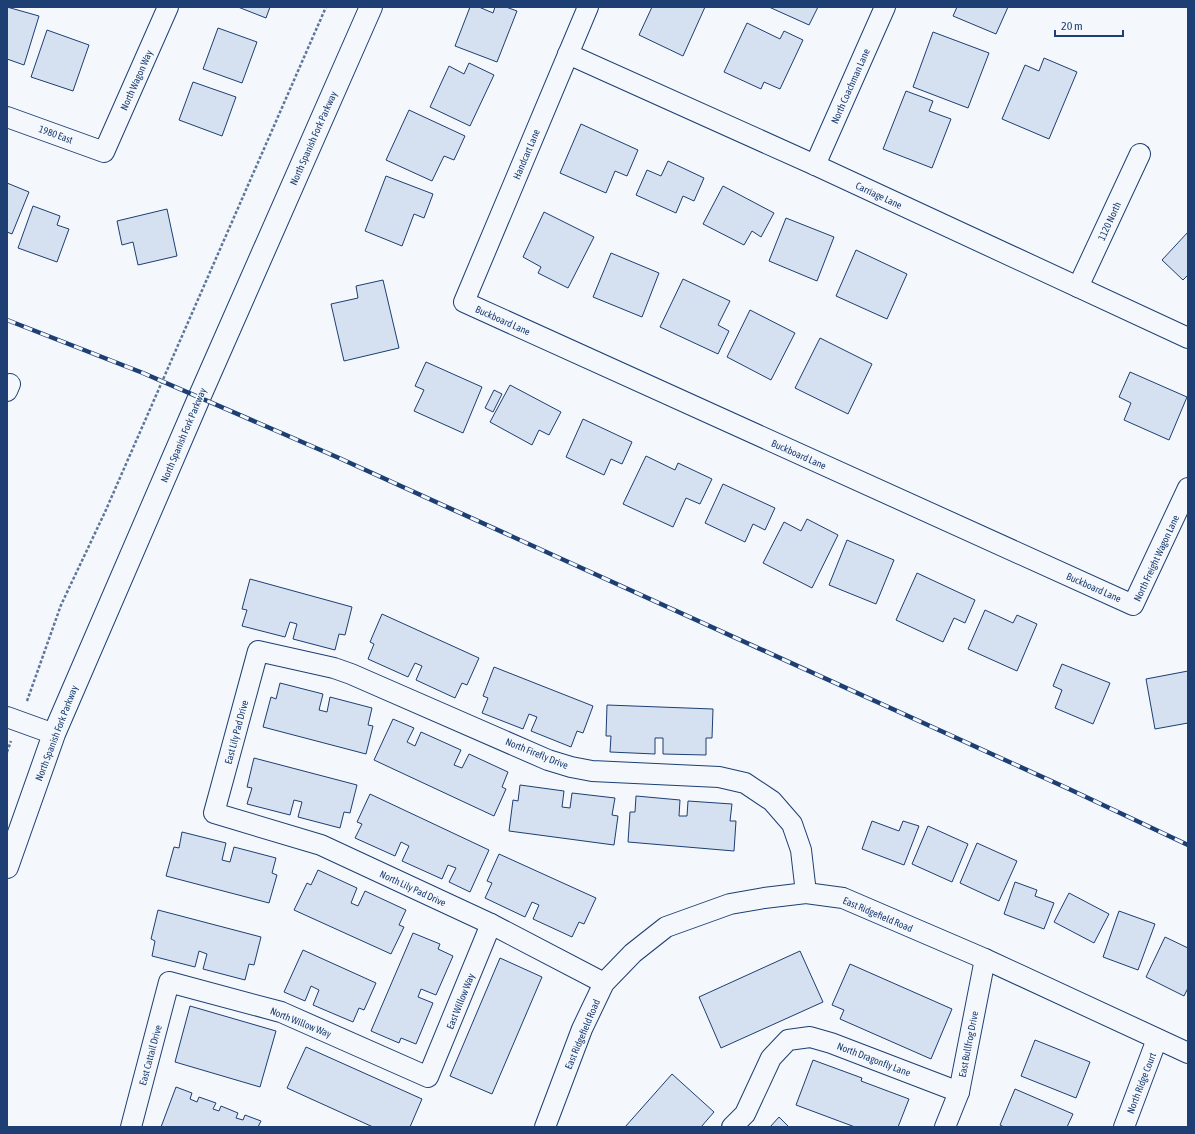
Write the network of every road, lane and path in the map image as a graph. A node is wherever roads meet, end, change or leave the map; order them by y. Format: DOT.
graph roads {
  1 [pos="168,7"];
  2 [pos="326,7"];
  3 [pos="371,7"];
  4 [pos="588,7"];
  5 [pos="885,7"];
  6 [pos="568,54"];
  7 [pos="7,117"];
  8 [pos="104,152"];
  9 [pos="1140,154"];
  10 [pos="815,165"];
  11 [pos="1078,287"];
  12 [pos="464,302"];
  13 [pos="1188,338"];
  14 [pos="1188,488"];
  15 [pos="1133,605"];
  16 [pos="258,651"];
  17 [pos="26,706"];
  18 [pos="7,717"];
  19 [pos="54,734"];
  20 [pos="11,740"];
  21 [pos="7,752"];
  22 [pos="214,813"];
  23 [pos="7,867"];
  24 [pos="806,893"];
  25 [pos="491,924"];
  26 [pos="985,959"];
  27 [pos="169,982"];
  28 [pos="604,983"];
  29 [pos="1157,1039"];
  30 [pos="1188,1053"];
  31 [pos="428,1077"];
  32 [pos="959,1092"];
  33 [pos="131,1127"];
  34 [pos="545,1127"];
  35 [pos="732,1127"];
  36 [pos="945,1127"];
  37 [pos="1124,1127"];
  1 -- 8 [label="street, North Wagon Way"];
  2 -- 17 [label="path"];
  3 -- 19 [label="street, North Spanish Fork Parkway"];
  4 -- 6 [label="street, Handcart Lane"];
  5 -- 10 [label="street, North Coachman Lane"];
  6 -- 10 [label="street, Carriage Lane"];
  6 -- 12 [label="street, Handcart Lane"];
  7 -- 8 [label="street, 1980 East"];
  9 -- 11 [label="street, 1120 North"];
  10 -- 11 [label="street, Carriage Lane"];
  11 -- 13 [label="street, Carriage Lane"];
  12 -- 15 [label="street, Buckboard Lane"];
  14 -- 15 [label="street, North Freight Wagon Lane"];
  16 -- 22 [label="street, East Lily Pad Drive"];
  16 -- 24 [label="street, North Firefly Drive"];
  18 -- 19 [label="street"];
  19 -- 23 [label="street, North Spanish Fork Parkway"];
  20 -- 21 [label="path"];
  22 -- 25 [label="street, North Lily Pad Drive"];
  24 -- 26 [label="street, East Ridgefield Road"];
  24 -- 28 [label="street, East Ridgefield Road"];
  25 -- 28 [label="street, North Lily Pad Drive"];
  25 -- 31 [label="street, East Willow Way"];
  26 -- 29 [label="street, East Ridgefield Road"];
  26 -- 32 [label="street, East Bullfrog Drive"];
  27 -- 31 [label="street, North Willow Way"];
  27 -- 33 [label="street, East Cattail Drive"];
  28 -- 34 [label="street, East Ridgefield Road"];
  29 -- 30 [label="street, East Ridgefield Road"];
  29 -- 37 [label="street, North Ridge Court"];
  32 -- 35 [label="street, North Dragonfly Lane"];
  32 -- 36 [label="street, East Bullfrog Drive"];
}
